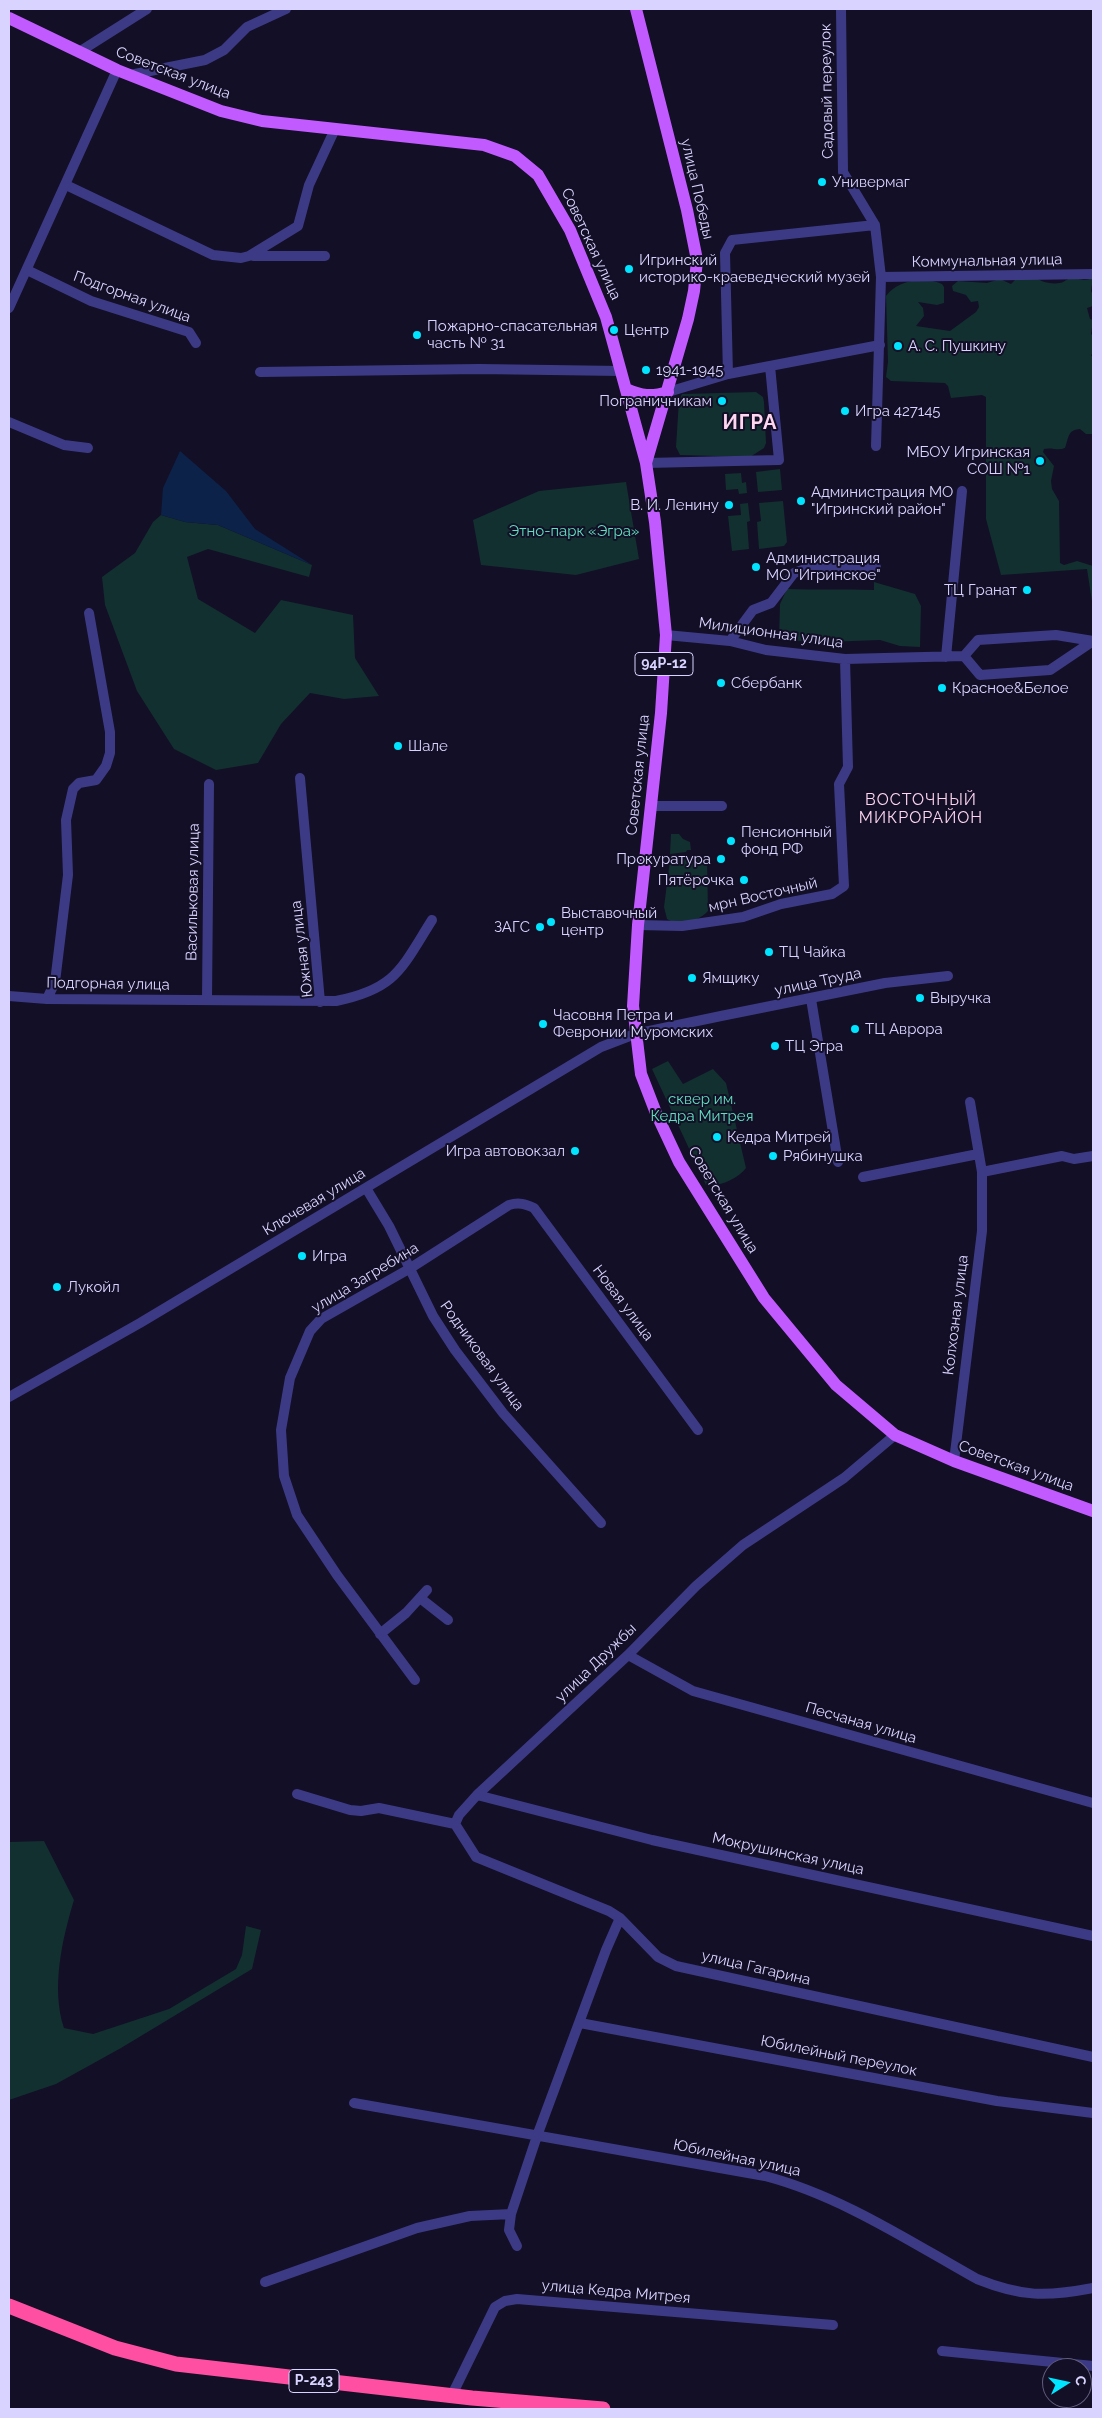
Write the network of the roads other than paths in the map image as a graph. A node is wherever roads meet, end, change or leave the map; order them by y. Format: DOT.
graph roads {
  1 [pos="147,9"];
  2 [pos="286,9"];
  3 [pos="636,9"];
  4 [pos="841,9"];
  5 [pos="9,18"];
  6 [pos="79,52"];
  7 [pos="117,70"];
  8 [pos="130,75"];
  9 [pos="335,129"];
  10 [pos="66,185"];
  11 [pos="875,225"];
  12 [pos="249,256"];
  13 [pos="325,256"];
  14 [pos="27,270"];
  15 [pos="1093,274"];
  16 [pos="881,277"];
  17 [pos="9,308"];
  18 [pos="196,343"];
  19 [pos="880,345"];
  20 [pos="770,366"];
  21 [pos="260,372"];
  22 [pos="621,372"];
  23 [pos="728,374"];
  24 [pos="626,389"];
  25 [pos="668,392"];
  26 [pos="9,422"];
  27 [pos="876,446"];
  28 [pos="88,448"];
  29 [pos="646,463"];
  30 [pos="962,491"];
  31 [pos="876,567"];
  32 [pos="89,613"];
  33 [pos="666,635"];
  34 [pos="730,641"];
  35 [pos="1093,641"];
  36 [pos="946,656"];
  37 [pos="964,656"];
  38 [pos="846,659"];
  39 [pos="300,778"];
  40 [pos="209,784"];
  41 [pos="651,806"];
  42 [pos="722,806"];
  43 [pos="432,920"];
  44 [pos="638,925"];
  45 [pos="948,976"];
  46 [pos="9,996"];
  47 [pos="47,998"];
  48 [pos="207,1000"];
  49 [pos="811,1000"];
  50 [pos="320,1002"];
  51 [pos="635,1034"];
  52 [pos="970,1102"];
  53 [pos="978,1154"];
  54 [pos="1093,1156"];
  55 [pos="838,1162"];
  56 [pos="982,1172"];
  57 [pos="863,1178"];
  58 [pos="366,1188"];
  59 [pos="517,1202"];
  60 [pos="409,1269"];
  61 [pos="9,1397"];
  62 [pos="698,1430"];
  63 [pos="895,1435"];
  64 [pos="954,1461"];
  65 [pos="1093,1511"];
  66 [pos="602,1523"];
  67 [pos="427,1590"];
  68 [pos="420,1598"];
  69 [pos="448,1620"];
  70 [pos="380,1634"];
  71 [pos="628,1655"];
  72 [pos="415,1680"];
  73 [pos="297,1794"];
  74 [pos="477,1795"];
  75 [pos="1093,1804"];
  76 [pos="455,1824"];
  77 [pos="620,1918"];
  78 [pos="1093,1936"];
  79 [pos="580,2023"];
  80 [pos="1093,2057"];
  81 [pos="354,2103"];
  82 [pos="1093,2113"];
  83 [pos="537,2136"];
  84 [pos="511,2214"];
  85 [pos="517,2246"];
  86 [pos="265,2282"];
  87 [pos="1093,2288"];
  88 [pos="9,2306"];
  89 [pos="833,2325"];
  90 [pos="942,2351"];
  91 [pos="1093,2366"];
  92 [pos="452,2395"];
  93 [pos="603,2409"];
  1 -- 6 [label="street"];
  2 -- 8 [label="street"];
  3 -- 25 [label="main road, улица Победы"];
  4 -- 11 [label="street, Садовый переулок"];
  5 -- 6 [label="main road, Советская улица / 94Р-12"];
  6 -- 7 [label="main road, Советская улица / 94Р-12"];
  7 -- 8 [label="main road, Советская улица / 94Р-12"];
  7 -- 10 [label="street"];
  8 -- 9 [label="main road, Советская улица / 94Р-12"];
  9 -- 12 [label="street"];
  9 -- 22 [label="main road, Советская улица / 94Р-12"];
  10 -- 12 [label="street"];
  10 -- 14 [label="street"];
  11 -- 16 [label="street"];
  11 -- 23 [label="street"];
  12 -- 13 [label="street"];
  14 -- 17 [label="street"];
  14 -- 18 [label="street, Подгорная улица"];
  15 -- 16 [label="street, Коммунальная улица"];
  16 -- 19 [label="street"];
  19 -- 20 [label="street"];
  19 -- 27 [label="street"];
  20 -- 23 [label="street"];
  20 -- 29 [label="street"];
  21 -- 22 [label="street"];
  22 -- 24 [label="main road, Советская улица / 94Р-12"];
  23 -- 25 [label="street"];
  24 -- 25 [label="main road"];
  24 -- 29 [label="main road, Советская улица / 94Р-12"];
  25 -- 29 [label="main road, улица Победы"];
  26 -- 28 [label="street"];
  29 -- 33 [label="main road, Советская улица / 94Р-12"];
  30 -- 36 [label="street"];
  31 -- 34 [label="street"];
  32 -- 47 [label="street"];
  33 -- 34 [label="street, Милиционная улица"];
  33 -- 41 [label="main road, Советская улица / 94Р-12"];
  34 -- 38 [label="street, Милиционная улица"];
  35 -- 37 [label="street"];
  35 -- 37 [label="street"];
  36 -- 37 [label="street, Милиционная улица"];
  36 -- 38 [label="street, Милиционная улица"];
  38 -- 44 [label="street, мрн Восточный"];
  39 -- 50 [label="street, Южная улица"];
  40 -- 48 [label="street, Васильковая улица"];
  41 -- 42 [label="street"];
  41 -- 44 [label="main road, Советская улица / 94Р-12"];
  43 -- 50 [label="street, Южная улица"];
  44 -- 51 [label="main road, Советская улица / 94Р-12"];
  45 -- 49 [label="street, улица Труда"];
  46 -- 47 [label="street, Подгорная улица"];
  47 -- 48 [label="street, Подгорная улица"];
  48 -- 50 [label="street, Подгорная улица"];
  49 -- 51 [label="street, улица Труда"];
  49 -- 55 [label="street"];
  51 -- 58 [label="street, Ключевая улица"];
  51 -- 63 [label="main road, Советская улица / 94Р-12"];
  52 -- 53 [label="street, Колхозная улица"];
  53 -- 56 [label="street, Колхозная улица"];
  53 -- 57 [label="street"];
  54 -- 56 [label="street"];
  56 -- 64 [label="street, Колхозная улица"];
  58 -- 60 [label="street, Родниковая улица"];
  58 -- 61 [label="street, Ключевая улица"];
  59 -- 60 [label="street, улица Загребина"];
  59 -- 62 [label="street, Новая улица"];
  60 -- 66 [label="street, Родниковая улица"];
  60 -- 70 [label="street, улица Загребина"];
  63 -- 64 [label="main road, Советская улица / 94Р-12"];
  63 -- 71 [label="street, улица Дружбы"];
  64 -- 65 [label="main road, Советская улица / 94Р-12"];
  67 -- 68 [label="street"];
  68 -- 69 [label="street"];
  68 -- 70 [label="street"];
  70 -- 72 [label="street, улица Загребина"];
  71 -- 74 [label="street, улица Дружбы"];
  71 -- 75 [label="street, Песчаная улица"];
  73 -- 76 [label="street"];
  74 -- 76 [label="street, улица Дружбы"];
  74 -- 78 [label="street, Мокрушинская улица"];
  76 -- 77 [label="street, улица Гагарина"];
  77 -- 79 [label="street"];
  77 -- 80 [label="street, улица Гагарина"];
  79 -- 82 [label="street, Юбилейный переулок"];
  79 -- 83 [label="street"];
  81 -- 83 [label="street, Юбилейная улица"];
  83 -- 84 [label="street"];
  83 -- 87 [label="street, Юбилейная улица"];
  84 -- 85 [label="street"];
  84 -- 86 [label="street"];
  88 -- 92 [label="highway, Р-243"];
  89 -- 92 [label="street, улица Кедра Митрея"];
  90 -- 91 [label="street"];
  92 -- 93 [label="highway, Р-243"];
}
